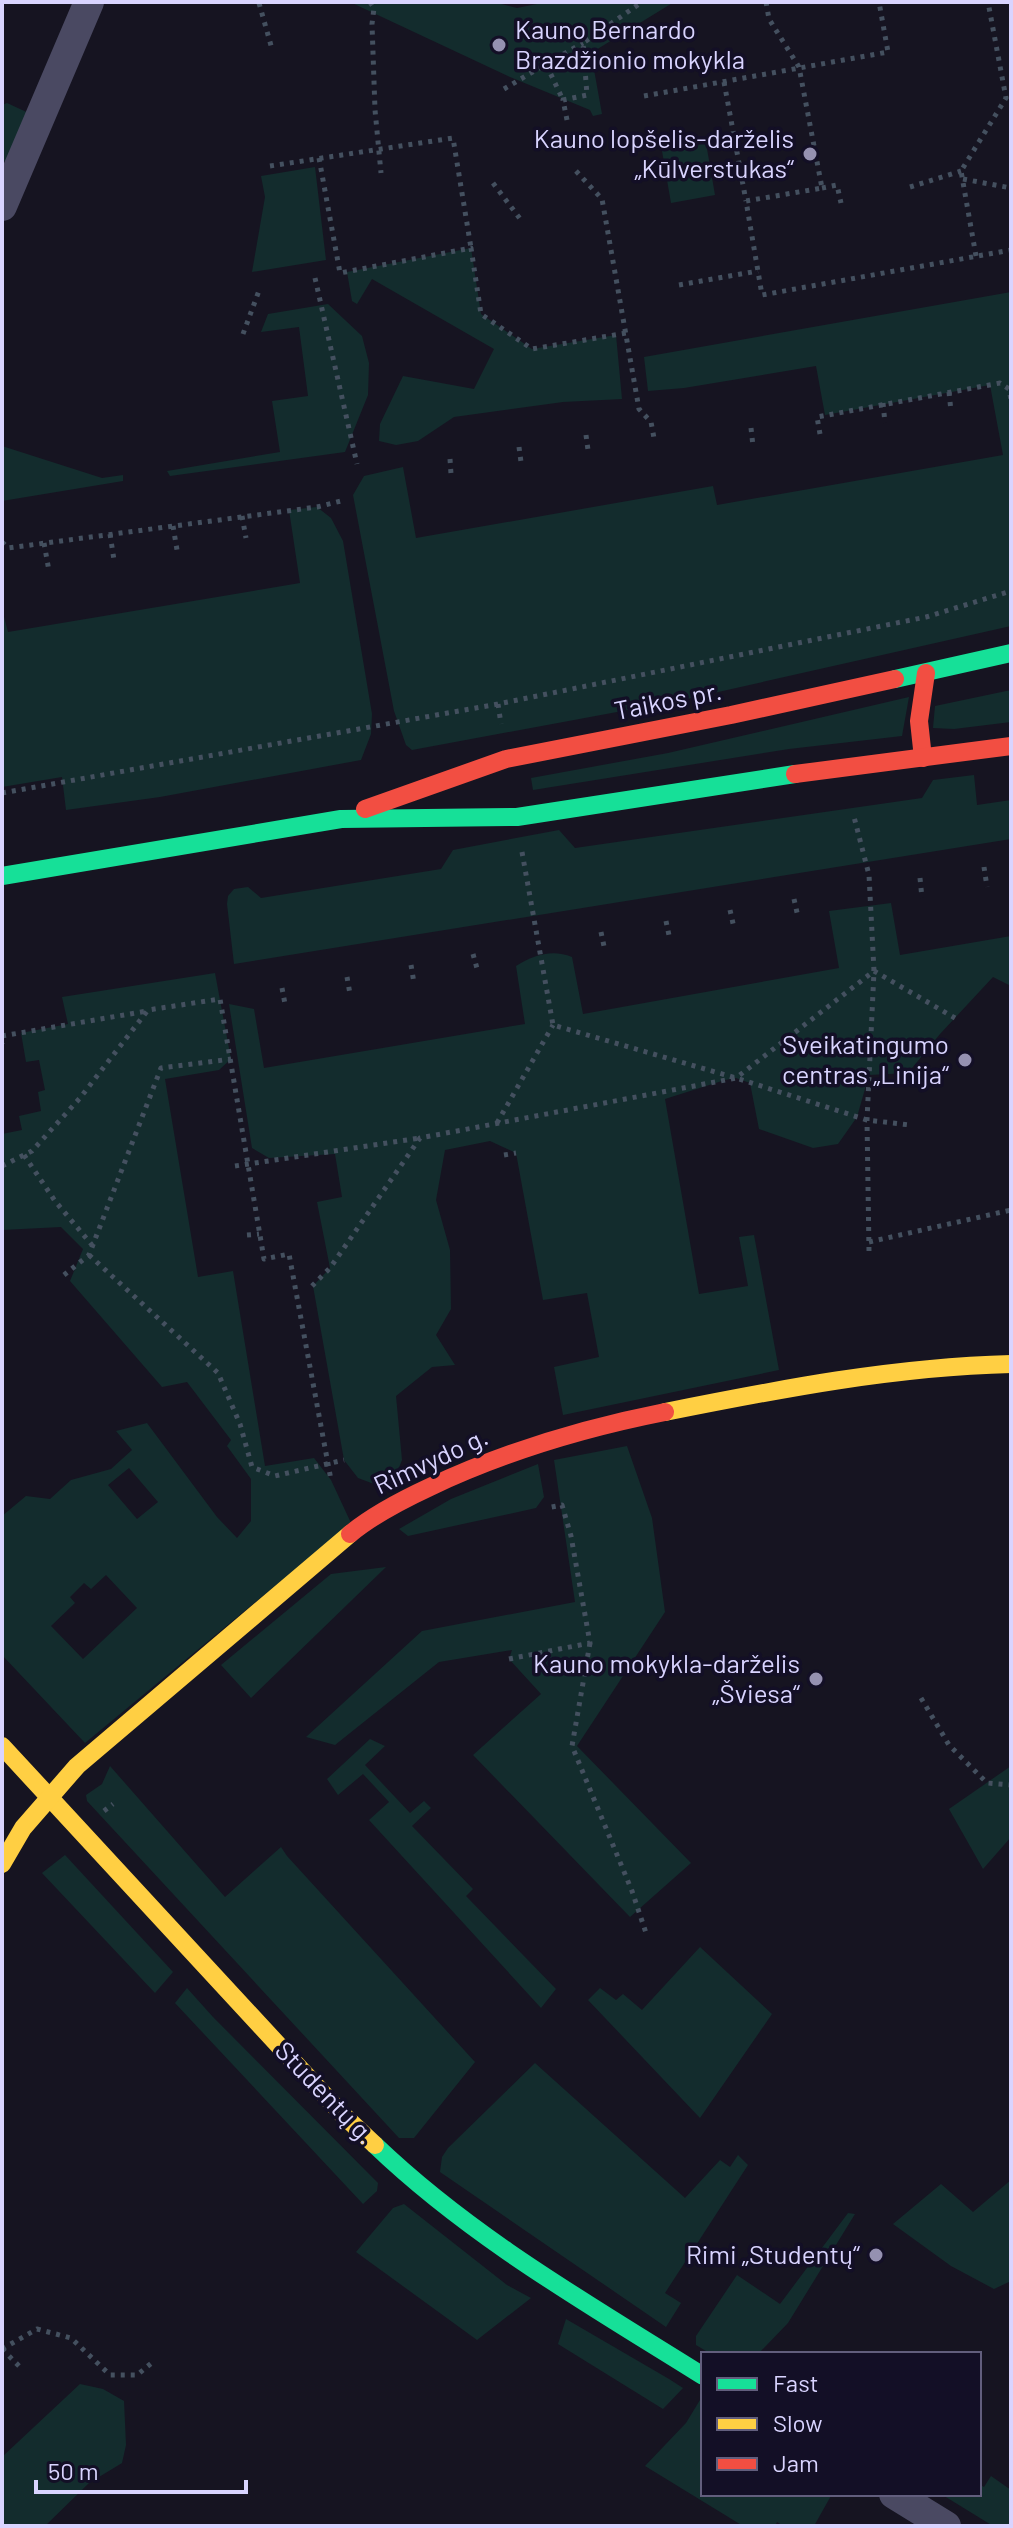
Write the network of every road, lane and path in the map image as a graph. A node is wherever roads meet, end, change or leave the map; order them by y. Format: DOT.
graph roads {
  1 [pos="89,2"];
  2 [pos="370,2"];
  3 [pos="642,2"];
  4 [pos="766,2"];
  5 [pos="879,2"];
  6 [pos="988,2"];
  7 [pos="259,3"];
  8 [pos="583,43"];
  9 [pos="272,49"];
  10 [pos="546,64"];
  11 [pos="799,67"];
  12 [pos="724,82"];
  13 [pos="504,89"];
  14 [pos="644,96"];
  15 [pos="563,100"];
  16 [pos="567,120"];
  17 [pos="377,150"];
  18 [pos="319,158"];
  19 [pos="270,166"];
  20 [pos="576,171"];
  21 [pos="961,171"];
  22 [pos="381,173"];
  23 [pos="963,179"];
  24 [pos="493,183"];
  25 [pos="910,187"];
  26 [pos="822,188"];
  27 [pos="1011,188"];
  28 [pos="746,201"];
  29 [pos="841,203"];
  30 [pos="2,206"];
  31 [pos="521,220"];
  32 [pos="471,248"];
  33 [pos="1011,250"];
  34 [pos="976,256"];
  35 [pos="758,271"];
  36 [pos="315,278"];
  37 [pos="679,285"];
  38 [pos="260,288"];
  39 [pos="626,333"];
  40 [pos="243,334"];
  41 [pos="1010,388"];
  42 [pos="949,392"];
  43 [pos="1011,400"];
  44 [pos="883,403"];
  45 [pos="951,411"];
  46 [pos="885,423"];
  47 [pos="751,428"];
  48 [pos="820,434"];
  49 [pos="586,435"];
  50 [pos="654,438"];
  51 [pos="753,446"];
  52 [pos="519,447"];
  53 [pos="588,450"];
  54 [pos="450,459"];
  55 [pos="521,462"];
  56 [pos="357,464"];
  57 [pos="451,474"];
  58 [pos="345,500"];
  59 [pos="242,516"];
  60 [pos="173,526"];
  61 [pos="110,534"];
  62 [pos="246,538"];
  63 [pos="2,542"];
  64 [pos="44,543"];
  65 [pos="177,550"];
  66 [pos="114,560"];
  67 [pos="49,571"];
  68 [pos="1011,591"];
  69 [pos="1011,653"];
  70 [pos="926,673"];
  71 [pos="1011,746"];
  72 [pos="923,758"];
  73 [pos="2,793"];
  74 [pos="853,813"];
  75 [pos="517,817"];
  76 [pos="341,819"];
  77 [pos="984,867"];
  78 [pos="2,876"];
  79 [pos="920,878"];
  80 [pos="987,887"];
  81 [pos="922,898"];
  82 [pos="794,899"];
  83 [pos="730,910"];
  84 [pos="798,917"];
  85 [pos="666,921"];
  86 [pos="734,928"];
  87 [pos="601,932"];
  88 [pos="670,940"];
  89 [pos="605,951"];
  90 [pos="473,954"];
  91 [pos="411,965"];
  92 [pos="874,971"];
  93 [pos="478,972"];
  94 [pos="347,977"];
  95 [pos="414,983"];
  96 [pos="282,988"];
  97 [pos="350,994"];
  98 [pos="285,1004"];
  99 [pos="148,1010"];
  100 [pos="955,1018"];
  101 [pos="553,1025"];
  102 [pos="2,1036"];
  103 [pos="231,1059"];
  104 [pos="736,1078"];
  105 [pos="867,1120"];
  106 [pos="497,1123"];
  107 [pos="910,1125"];
  108 [pos="420,1138"];
  109 [pos="516,1153"];
  110 [pos="24,1155"];
  111 [pos="504,1155"];
  112 [pos="248,1165"];
  113 [pos="2,1166"];
  114 [pos="235,1166"];
  115 [pos="1011,1210"];
  116 [pos="259,1234"];
  117 [pos="247,1235"];
  118 [pos="869,1242"];
  119 [pos="92,1246"];
  120 [pos="869,1251"];
  121 [pos="89,1255"];
  122 [pos="64,1275"];
  123 [pos="312,1286"];
  124 [pos="1011,1364"];
  125 [pos="344,1460"];
  126 [pos="328,1464"];
  127 [pos="331,1480"];
  128 [pos="547,1508"];
  129 [pos="590,1643"];
  130 [pos="509,1659"];
  131 [pos="921,1698"];
  132 [pos="2,1746"];
  133 [pos="1011,1785"];
  134 [pos="50,1798"];
  135 [pos="2,1864"];
  136 [pos="646,1933"];
  137 [pos="2,2349"];
  138 [pos="154,2361"];
  139 [pos="21,2368"];
  140 [pos="701,2375"];
  141 [pos="897,2496"];
  142 [pos="946,2526"];
  1 -- 30 [label="street"];
  2 -- 17 [label="path"];
  3 -- 8 [label="path"];
  4 -- 11 [label="path"];
  5 -- 11 [label="path"];
  6 -- 21 [label="path"];
  7 -- 9 [label="path"];
  8 -- 10 [label="path"];
  8 -- 15 [label="path"];
  10 -- 13 [label="path"];
  10 -- 15 [label="path"];
  11 -- 12 [label="path"];
  11 -- 26 [label="path"];
  12 -- 14 [label="path"];
  12 -- 28 [label="path"];
  15 -- 16 [label="path"];
  17 -- 18 [label="path"];
  17 -- 22 [label="path"];
  17 -- 32 [label="path"];
  18 -- 19 [label="path"];
  18 -- 32 [label="path"];
  20 -- 39 [label="path"];
  21 -- 23 [label="path"];
  21 -- 25 [label="path"];
  23 -- 27 [label="path"];
  23 -- 34 [label="path"];
  24 -- 31 [label="path"];
  26 -- 28 [label="path"];
  26 -- 29 [label="path"];
  28 -- 35 [label="path"];
  32 -- 39 [label="path"];
  33 -- 34 [label="path"];
  34 -- 35 [label="path"];
  35 -- 37 [label="path"];
  36 -- 56 [label="path"];
  38 -- 40 [label="path"];
  39 -- 50 [label="path"];
  41 -- 42 [label="path"];
  41 -- 43 [label="path"];
  42 -- 44 [label="path"];
  42 -- 45 [label="path"];
  44 -- 46 [label="path"];
  44 -- 48 [label="path"];
  47 -- 51 [label="path"];
  49 -- 53 [label="path"];
  52 -- 55 [label="path"];
  54 -- 57 [label="path"];
  58 -- 59 [label="path"];
  59 -- 60 [label="path"];
  59 -- 62 [label="path"];
  60 -- 61 [label="path"];
  60 -- 65 [label="path"];
  61 -- 64 [label="path"];
  61 -- 66 [label="path"];
  63 -- 64 [label="path"];
  64 -- 67 [label="path"];
  68 -- 73 [label="path"];
  69 -- 70 [label="street, Taikos pr."];
  70 -- 72 [label="street"];
  70 -- 76 [label="street, Taikos pr."];
  71 -- 72 [label="street, Taikos pr."];
  72 -- 75 [label="street, Taikos pr."];
  74 -- 92 [label="path"];
  75 -- 76 [label="street, Taikos pr."];
  75 -- 101 [label="path"];
  76 -- 78 [label="street, Taikos pr."];
  77 -- 80 [label="path"];
  79 -- 81 [label="path"];
  82 -- 84 [label="path"];
  83 -- 86 [label="path"];
  85 -- 88 [label="path"];
  87 -- 89 [label="path"];
  90 -- 93 [label="path"];
  91 -- 95 [label="path"];
  92 -- 100 [label="path"];
  92 -- 104 [label="path"];
  92 -- 105 [label="path"];
  94 -- 97 [label="path"];
  96 -- 98 [label="path"];
  99 -- 102 [label="path"];
  99 -- 103 [label="path"];
  99 -- 110 [label="path"];
  101 -- 104 [label="path"];
  101 -- 106 [label="path"];
  103 -- 112 [label="path"];
  103 -- 119 [label="path"];
  104 -- 105 [label="path"];
  104 -- 106 [label="path"];
  105 -- 107 [label="path"];
  105 -- 118 [label="path"];
  106 -- 108 [label="path"];
  108 -- 112 [label="path"];
  108 -- 123 [label="path"];
  109 -- 111 [label="path"];
  110 -- 113 [label="path"];
  110 -- 119 [label="path"];
  112 -- 114 [label="path"];
  112 -- 116 [label="path"];
  115 -- 118 [label="path"];
  116 -- 117 [label="path"];
  116 -- 126 [label="path"];
  118 -- 120 [label="path"];
  119 -- 121 [label="path"];
  121 -- 122 [label="path"];
  121 -- 126 [label="path"];
  124 -- 134 [label="street, Rimvydo g."];
  125 -- 126 [label="path"];
  126 -- 127 [label="path"];
  128 -- 129 [label="path"];
  129 -- 130 [label="path"];
  129 -- 136 [label="path"];
  131 -- 133 [label="path"];
  132 -- 134 [label="street, Studentų g."];
  134 -- 135 [label="street, Rimvydo g."];
  134 -- 140 [label="street, Studentų g."];
  137 -- 138 [label="path"];
  137 -- 139 [label="path"];
  141 -- 142 [label="street"];
}
